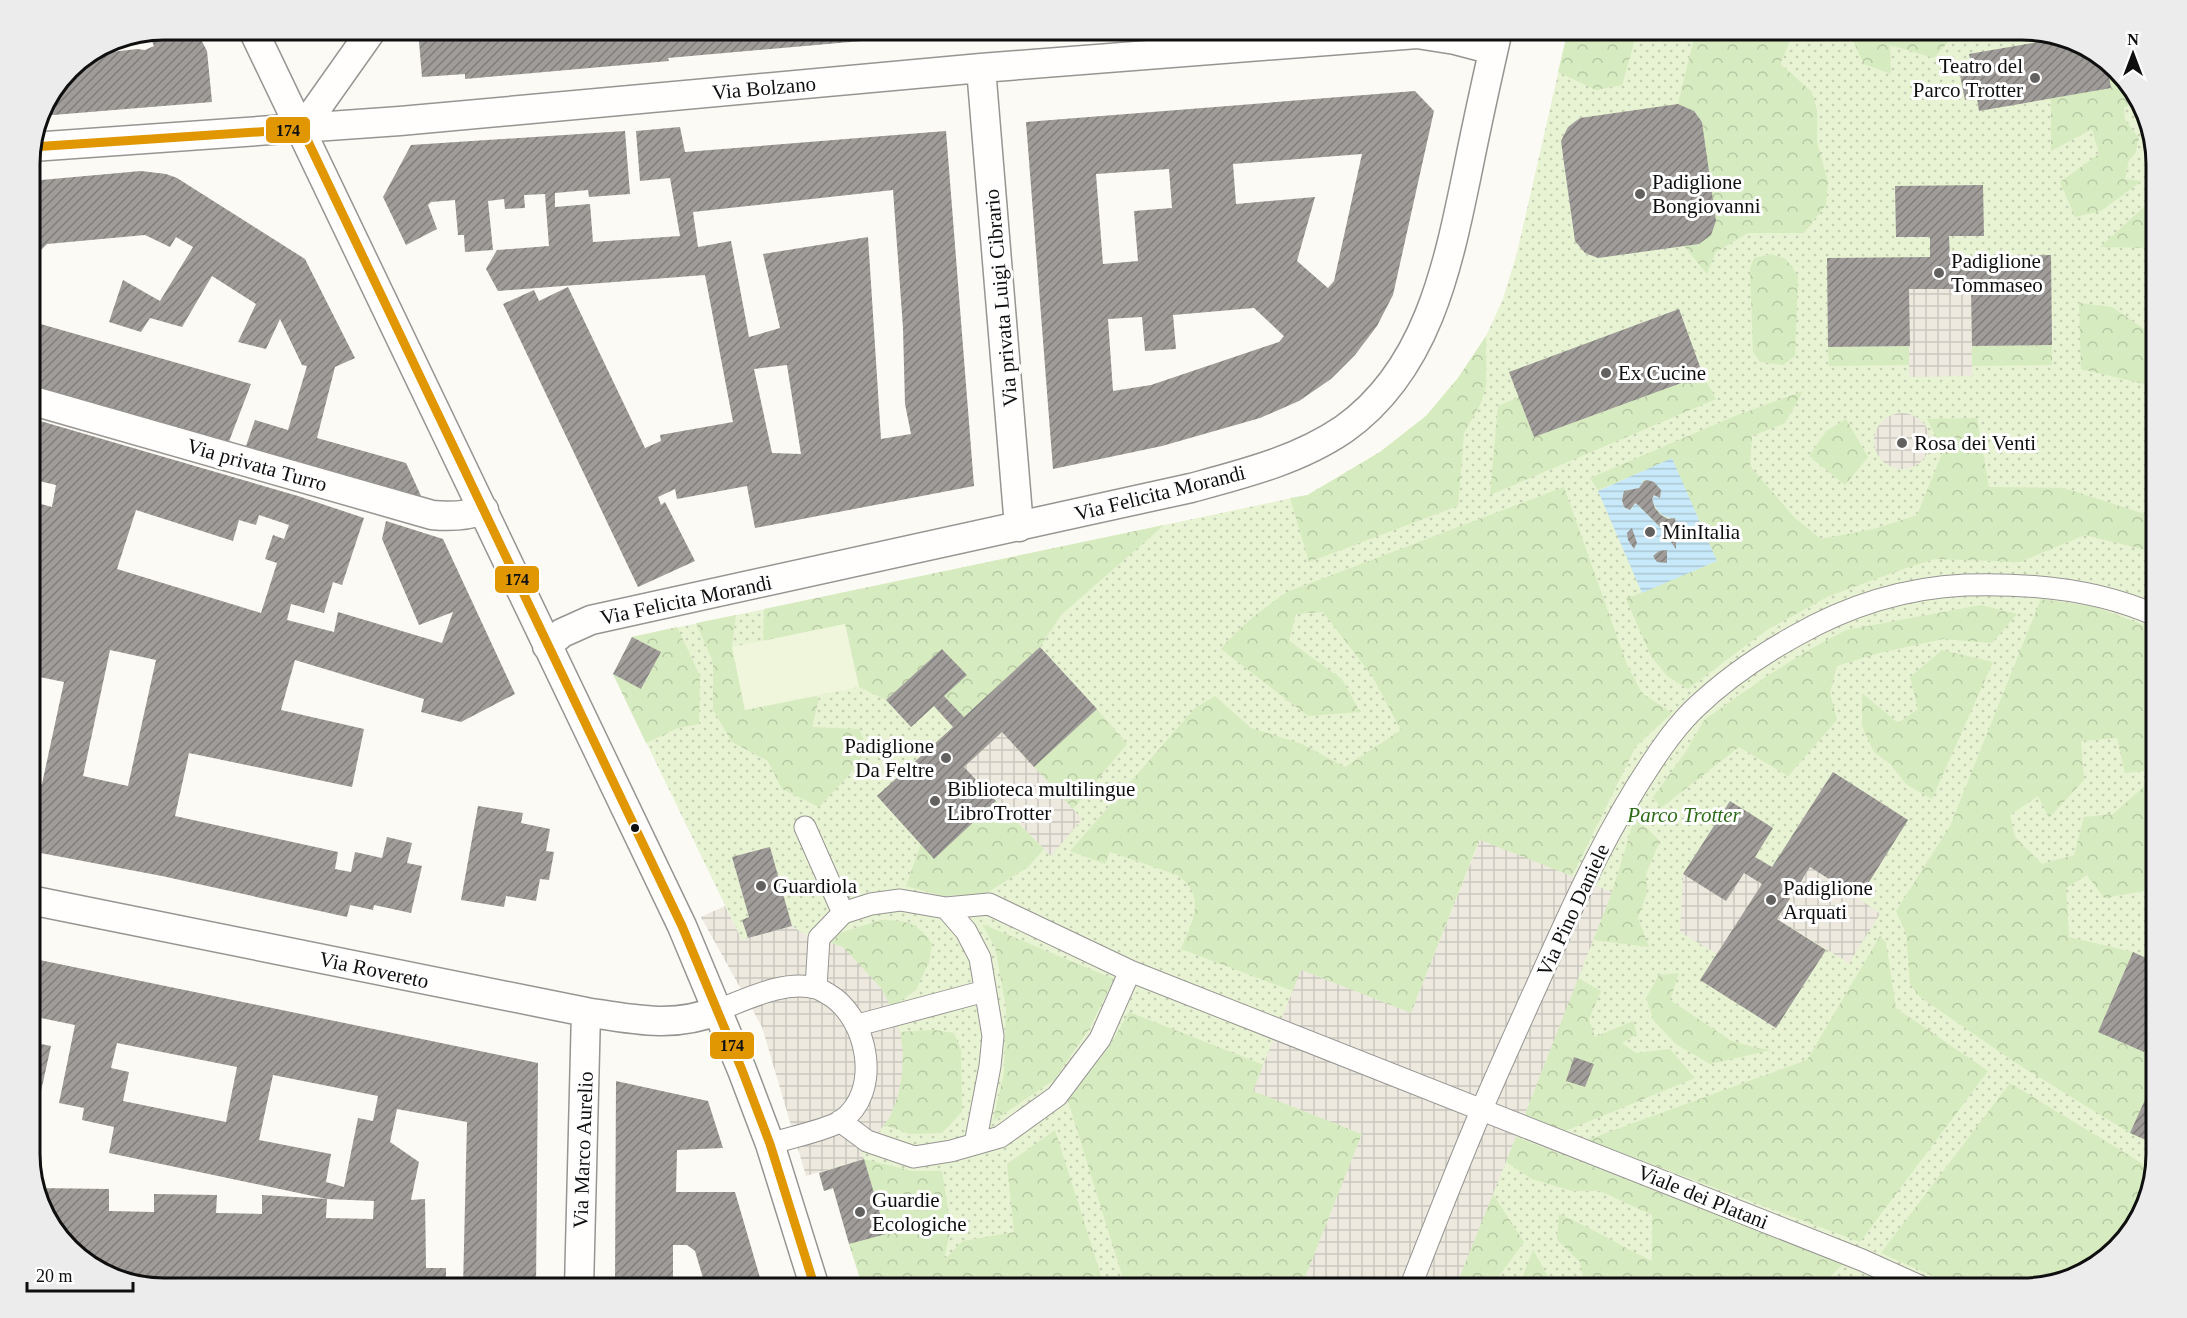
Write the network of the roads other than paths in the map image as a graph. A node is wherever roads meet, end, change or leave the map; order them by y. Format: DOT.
graph roads {
  1 [pos="258,40"];
  2 [pos="365,40"];
  3 [pos="1340,40"];
  4 [pos="1496,40"];
  5 [pos="981,68"];
  6 [pos="302,129"];
  7 [pos="42,146"];
  8 [pos="41,403"];
  9 [pos="484,510"];
  10 [pos="1019,527"];
  11 [pos="2146,610"];
  12 [pos="547,646"];
  13 [pos="805,827"];
  14 [pos="41,902"];
  15 [pos="946,909"];
  16 [pos="843,913"];
  17 [pos="1130,971"];
  18 [pos="816,988"];
  19 [pos="985,991"];
  20 [pos="718,1010"];
  21 [pos="586,1012"];
  22 [pos="858,1025"];
  23 [pos="1481,1111"];
  24 [pos="840,1121"];
  25 [pos="771,1144"];
  26 [pos="975,1144"];
  27 [pos="579,1278"];
  28 [pos="812,1278"];
  29 [pos="1414,1278"];
  30 [pos="1902,1278"];
  1 -- 6 [label="street"];
  2 -- 6 [label="street"];
  3 -- 5 [label="street, Via Bolzano"];
  4 -- 10 [label="street, Via Felicita Morandi"];
  5 -- 6 [label="street, Via Bolzano"];
  5 -- 10 [label="street, Via privata Luigi Cibrario"];
  6 -- 7 [label="street, Via Bolzano"];
  6 -- 9 [label="street"];
  8 -- 9 [label="street, Via privata Turro"];
  9 -- 12 [label="street"];
  10 -- 12 [label="street, Via Felicita Morandi"];
  11 -- 23 [label="street, Via Pino Daniele"];
  12 -- 20 [label="street"];
  13 -- 16 [label="street"];
  14 -- 21 [label="street, Via Rovereto"];
  15 -- 16 [label="street"];
  15 -- 17 [label="street, Viale dei Platani"];
  15 -- 19 [label="street"];
  16 -- 18 [label="street"];
  17 -- 23 [label="street, Viale dei Platani"];
  17 -- 26 [label="street"];
  18 -- 20 [label="street"];
  18 -- 22 [label="street"];
  19 -- 22 [label="street"];
  19 -- 26 [label="street"];
  20 -- 21 [label="street, Via Rovereto"];
  20 -- 25 [label="street"];
  21 -- 27 [label="street, Via Marco Aurelio"];
  22 -- 24 [label="street"];
  23 -- 29 [label="street, Via Pino Daniele"];
  23 -- 30 [label="street, Viale dei Platani"];
  24 -- 25 [label="street"];
  24 -- 26 [label="street"];
  25 -- 28 [label="street"];
}
